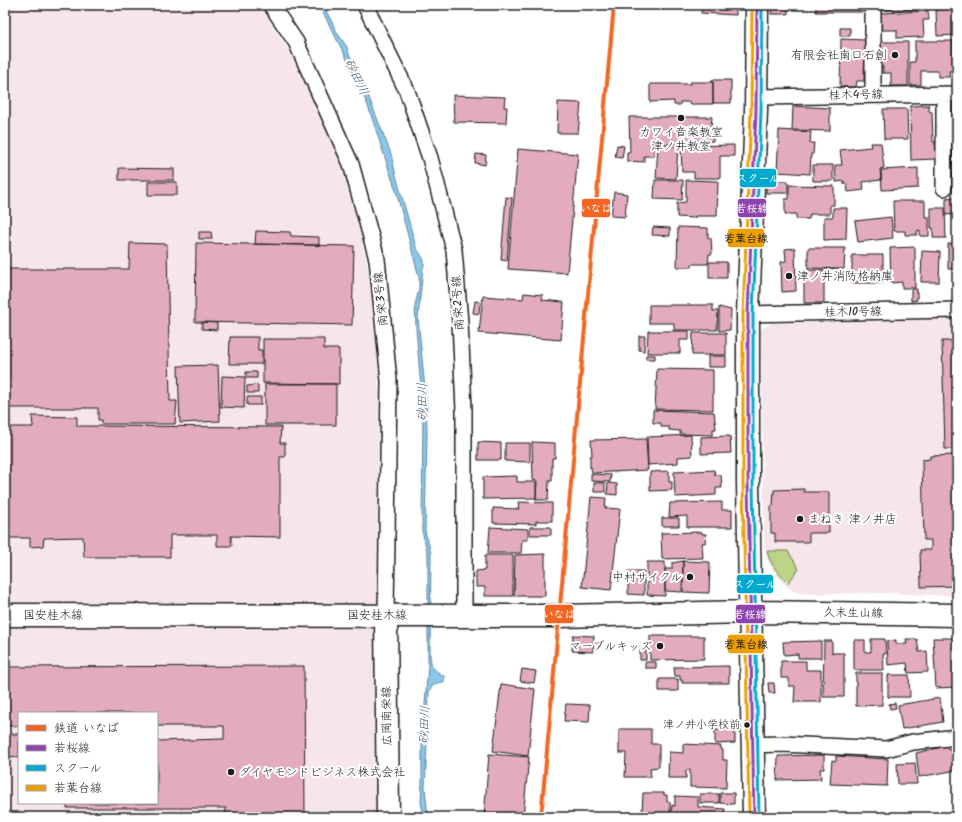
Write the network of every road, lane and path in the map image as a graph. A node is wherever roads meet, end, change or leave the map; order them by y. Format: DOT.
graph roads {
  1 [pos="271,5"];
  2 [pos="365,5"];
  3 [pos="757,5"];
  4 [pos="873,13"];
  5 [pos="950,94"];
  6 [pos="873,95"];
  7 [pos="756,97"];
  8 [pos="944,188"];
  9 [pos="957,310"];
  10 [pos="748,314"];
  11 [pos="750,612"];
  12 [pos="957,614"];
  13 [pos="5,615"];
  14 [pos="392,615"];
  15 [pos="457,616"];
  16 [pos="957,738"];
  17 [pos="753,744"];
  18 [pos="388,817"];
  19 [pos="754,817"];
  1 -- 14 [label="street, 南栄3号線"];
  2 -- 15 [label="street, 南栄2号線"];
  3 -- 7 [label="main road"];
  4 -- 6 [label="street"];
  5 -- 6 [label="street, 桂木4号線"];
  5 -- 8 [label="street"];
  6 -- 7 [label="street, 桂木4号線"];
  7 -- 10 [label="main road"];
  9 -- 10 [label="street, 桂木10号線"];
  10 -- 11 [label="main road"];
  11 -- 12 [label="main road, 久末生山線"];
  11 -- 15 [label="main road, 国安桂木線"];
  11 -- 17 [label="main road"];
  13 -- 14 [label="main road, 国安桂木線"];
  14 -- 15 [label="main road, 国安桂木線"];
  14 -- 18 [label="main road, 広岡南栄線"];
  16 -- 17 [label="street"];
  17 -- 19 [label="main road"];
}
